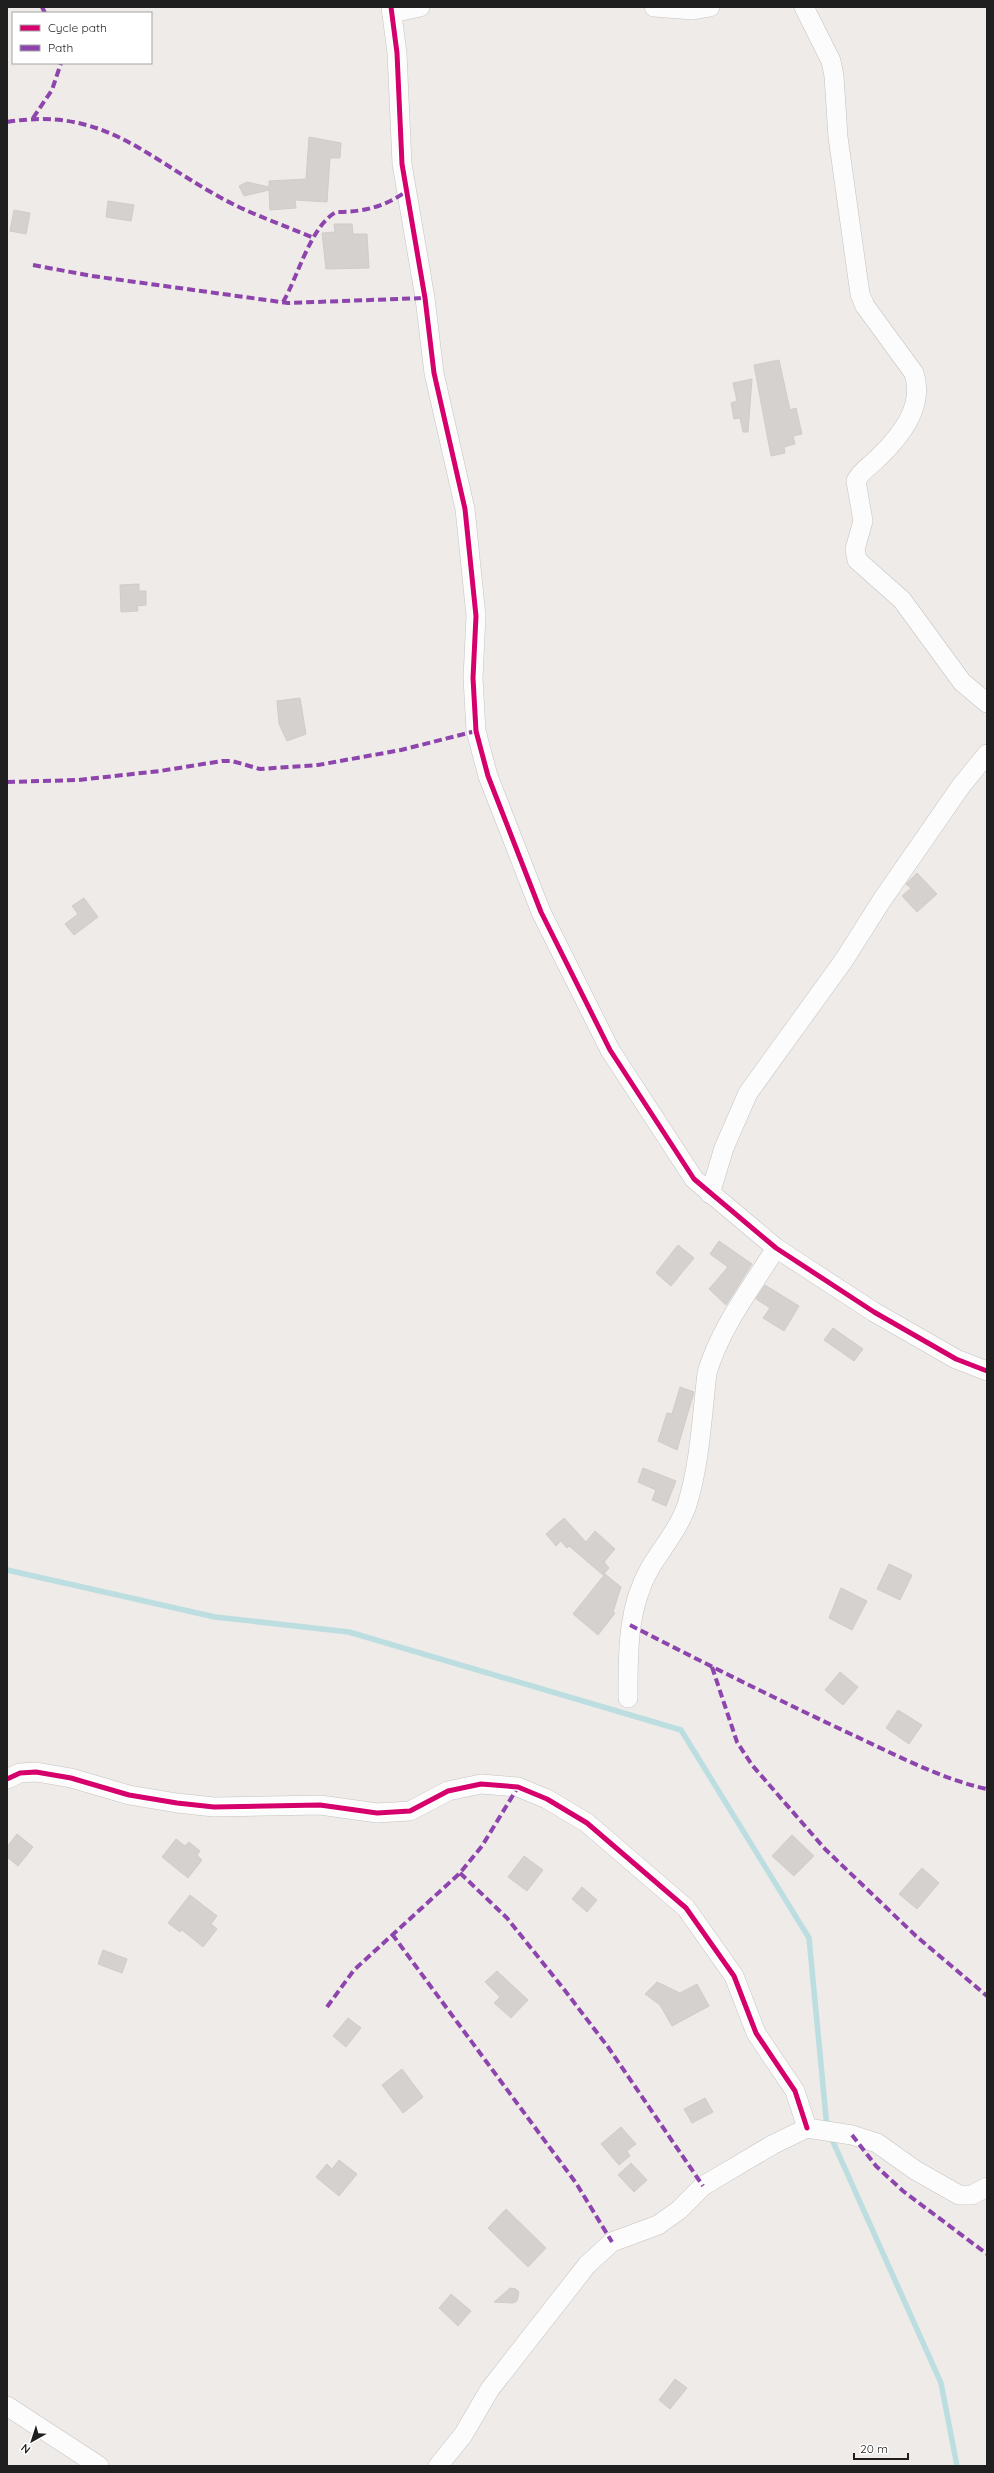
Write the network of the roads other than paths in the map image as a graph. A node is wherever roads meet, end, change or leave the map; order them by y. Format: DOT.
graph roads {
  1 [pos="420,7"];
  2 [pos="654,7"];
  3 [pos="710,7"];
  4 [pos="804,7"];
  5 [pos="391,10"];
  6 [pos="987,703"];
  7 [pos="987,754"];
  8 [pos="710,1194"];
  9 [pos="776,1248"];
  10 [pos="987,1371"];
  11 [pos="628,1698"];
  12 [pos="7,1779"];
  13 [pos="807,2128"];
  14 [pos="987,2187"];
  15 [pos="7,2406"];
  16 [pos="99,2466"];
  17 [pos="438,2466"];
  1 -- 5 [label="street"];
  2 -- 3 [label="street"];
  4 -- 6 [label="street"];
  5 -- 8 [label="street"];
  7 -- 8 [label="street"];
  8 -- 9 [label="street"];
  9 -- 10 [label="street"];
  9 -- 11 [label="street"];
  12 -- 13 [label="street"];
  13 -- 14 [label="street"];
  13 -- 17 [label="street"];
  15 -- 16 [label="street"];
}
